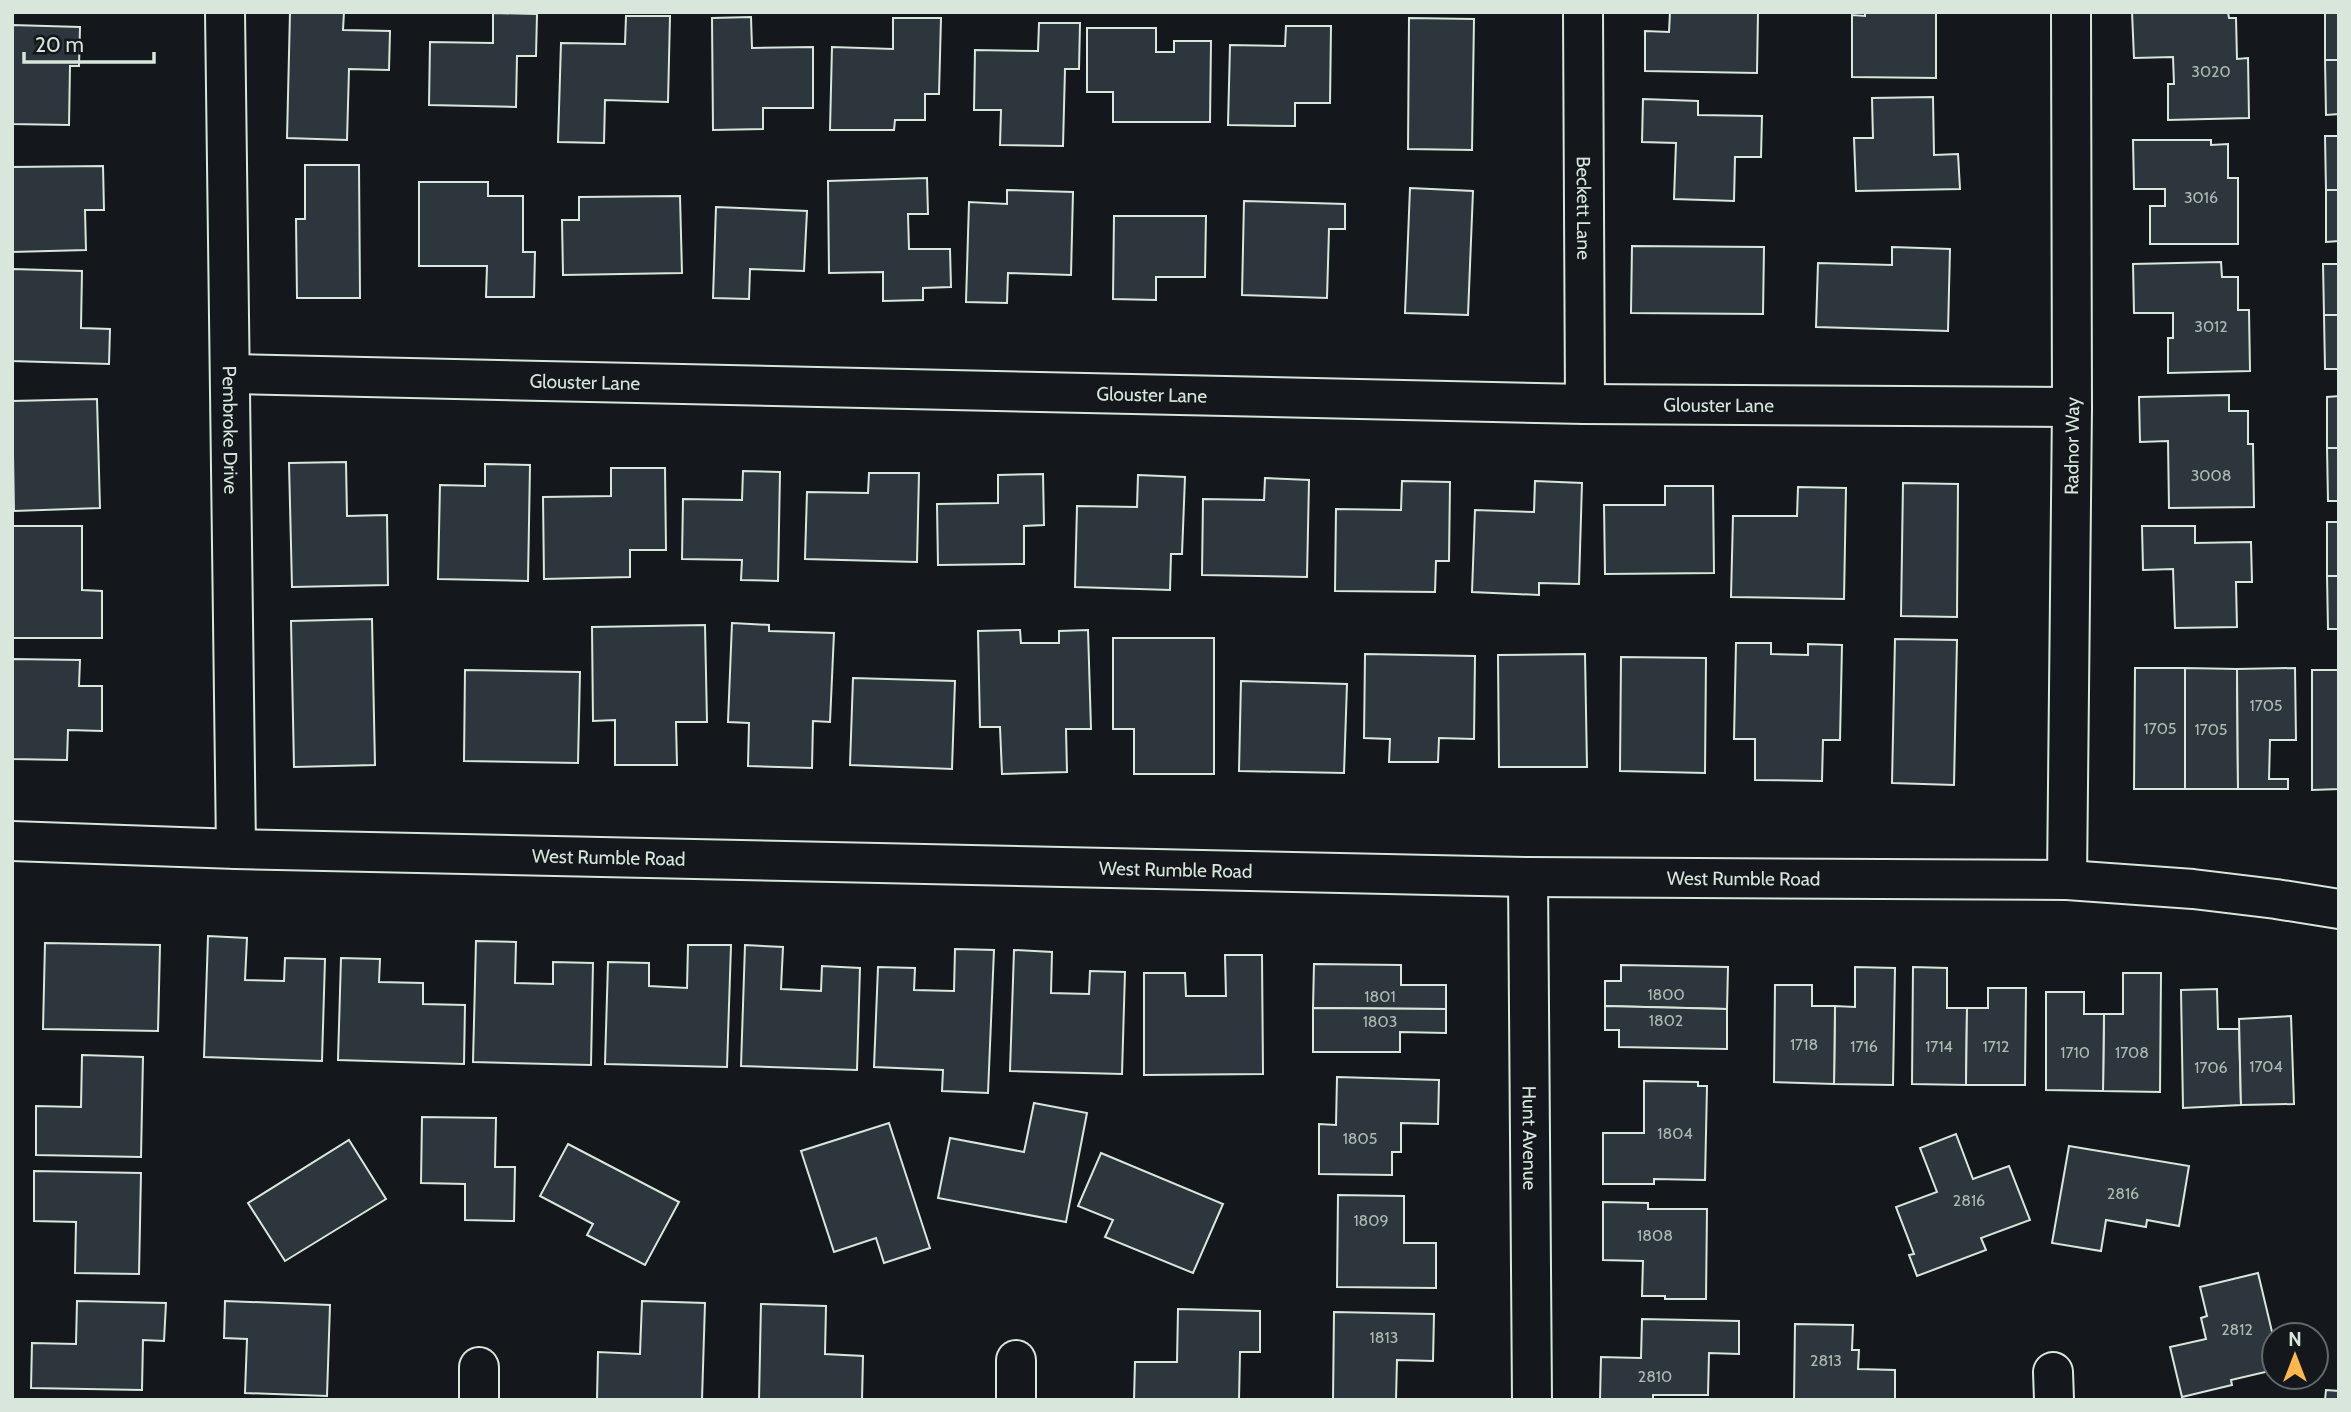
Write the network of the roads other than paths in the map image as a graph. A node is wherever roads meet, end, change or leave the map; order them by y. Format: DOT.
graph roads {
  1 [pos="225,12"];
  2 [pos="1583,12"];
  3 [pos="2071,12"];
  4 [pos="230,374"];
  5 [pos="1585,404"];
  6 [pos="2073,407"];
  7 [pos="12,841"];
  8 [pos="236,849"];
  9 [pos="1528,877"];
  10 [pos="2067,880"];
  11 [pos="2339,909"];
  12 [pos="1016,1360"];
  13 [pos="1016,1400"];
  14 [pos="1532,1400"];
  1 -- 4 [label="street, Pembroke Drive"];
  2 -- 5 [label="street, Beckett Lane"];
  3 -- 6 [label="street, Radnor Way"];
  4 -- 5 [label="street, Glouster Lane"];
  4 -- 8 [label="street, Pembroke Drive"];
  5 -- 6 [label="street, Glouster Lane"];
  6 -- 10 [label="street, Radnor Way"];
  7 -- 8 [label="street, West Rumble Road"];
  8 -- 9 [label="street, West Rumble Road"];
  9 -- 10 [label="street, West Rumble Road"];
  9 -- 14 [label="street, Hunt Avenue"];
  10 -- 11 [label="street, West Rumble Road"];
  12 -- 13 [label="street"];
}
